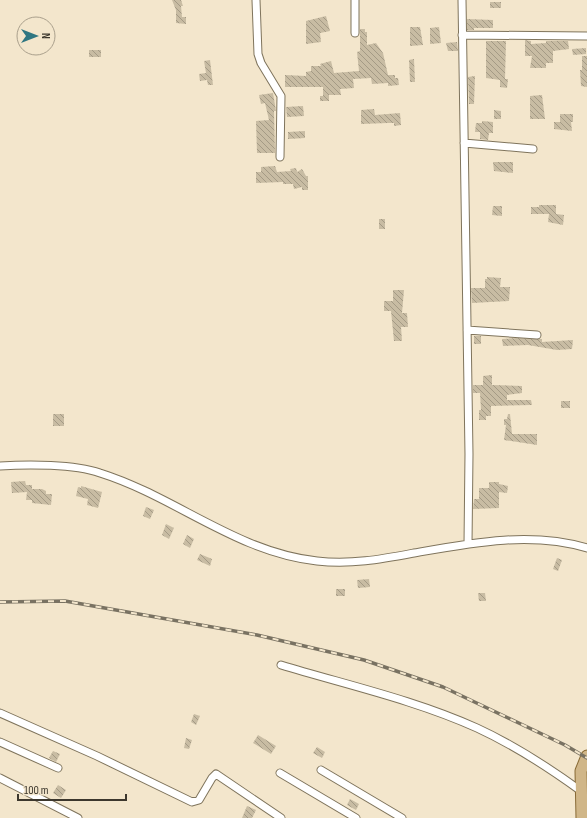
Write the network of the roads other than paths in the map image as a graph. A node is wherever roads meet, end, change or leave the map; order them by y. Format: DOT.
graph roads {
  1 [pos="256,0"];
  2 [pos="355,0"];
  3 [pos="462,0"];
  4 [pos="355,33"];
  5 [pos="462,35"];
  6 [pos="587,36"];
  7 [pos="464,143"];
  8 [pos="533,149"];
  9 [pos="280,157"];
  10 [pos="467,330"];
  11 [pos="536,335"];
  12 [pos="0,466"];
  13 [pos="468,544"];
  14 [pos="587,548"];
  15 [pos="281,665"];
  16 [pos="0,713"];
  17 [pos="0,742"];
  18 [pos="587,756"];
  19 [pos="58,768"];
  20 [pos="321,770"];
  21 [pos="280,773"];
  22 [pos="0,778"];
  23 [pos="581,790"];
  24 [pos="78,818"];
  25 [pos="281,818"];
  26 [pos="356,818"];
  27 [pos="402,818"];
  28 [pos="582,818"];
  1 -- 9 [label="street"];
  2 -- 4 [label="street"];
  3 -- 5 [label="street"];
  5 -- 6 [label="street"];
  5 -- 7 [label="street"];
  7 -- 8 [label="street"];
  7 -- 10 [label="street"];
  10 -- 11 [label="street"];
  10 -- 13 [label="street"];
  12 -- 13 [label="street"];
  13 -- 14 [label="street"];
  15 -- 23 [label="street"];
  16 -- 25 [label="street"];
  17 -- 19 [label="street"];
  18 -- 23 [label="main road"];
  20 -- 27 [label="street"];
  21 -- 26 [label="street"];
  22 -- 24 [label="street"];
  23 -- 28 [label="main road"];
}
